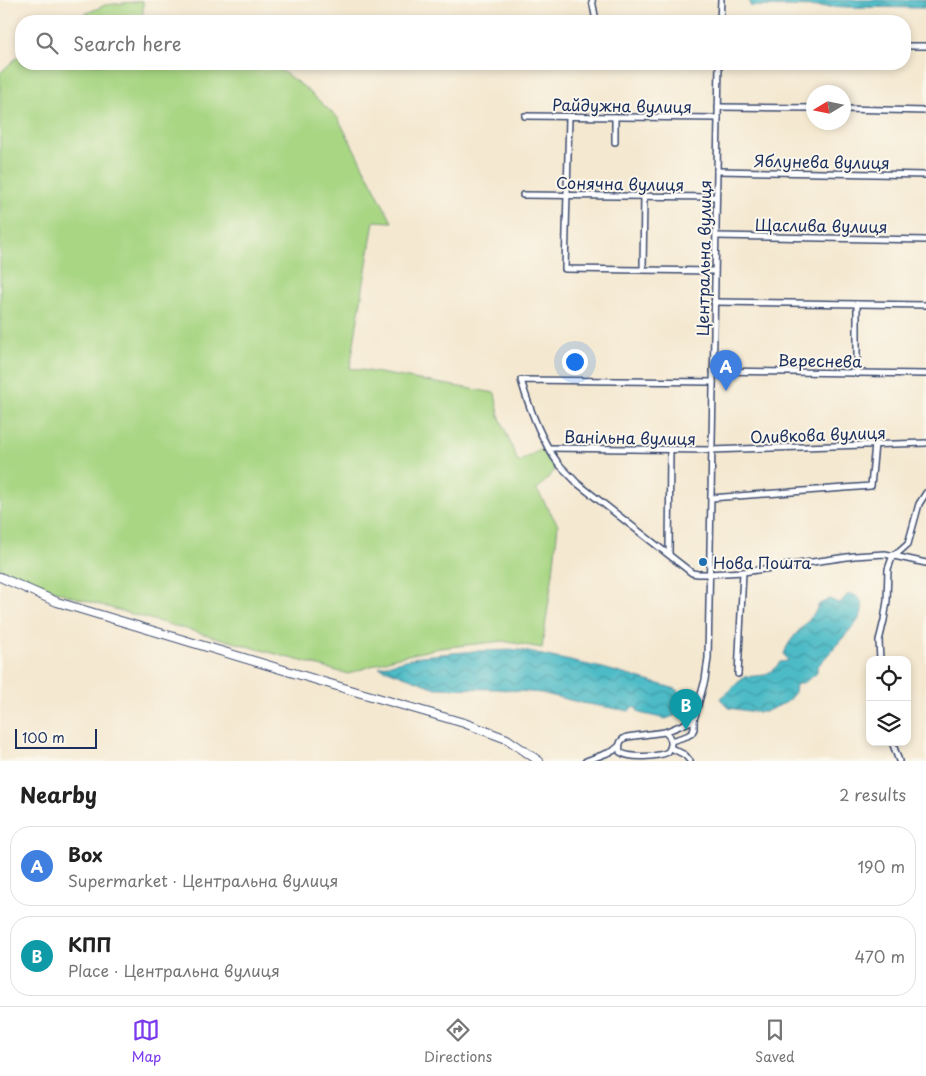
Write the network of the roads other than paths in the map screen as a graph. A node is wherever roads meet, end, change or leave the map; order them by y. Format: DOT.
graph roads {
  1 [pos="592,0"];
  2 [pos="721,0"];
  3 [pos="595,15"];
  4 [pos="720,15"];
  5 [pos="911,46"];
  6 [pos="926,46"];
  7 [pos="719,70"];
  8 [pos="718,106"];
  9 [pos="806,108"];
  10 [pos="851,109"];
  11 [pos="926,110"];
  12 [pos="526,116"];
  13 [pos="568,117"];
  14 [pos="615,117"];
  15 [pos="718,118"];
  16 [pos="615,142"];
  17 [pos="717,171"];
  18 [pos="926,175"];
  19 [pos="523,195"];
  20 [pos="567,195"];
  21 [pos="644,196"];
  22 [pos="716,197"];
  23 [pos="716,236"];
  24 [pos="926,240"];
  25 [pos="643,270"];
  26 [pos="715,270"];
  27 [pos="714,302"];
  28 [pos="857,304"];
  29 [pos="926,305"];
  30 [pos="713,371"];
  31 [pos="857,374"];
  32 [pos="926,374"];
  33 [pos="713,382"];
  34 [pos="926,443"];
  35 [pos="875,444"];
  36 [pos="548,448"];
  37 [pos="670,450"];
  38 [pos="712,450"];
  39 [pos="926,493"];
  40 [pos="711,498"];
  41 [pos="669,554"];
  42 [pos="893,556"];
  43 [pos="926,563"];
  44 [pos="742,572"];
  45 [pos="709,574"];
  46 [pos="0,577"];
  47 [pos="880,656"];
  48 [pos="738,674"];
  49 [pos="694,720"];
  50 [pos="665,732"];
  51 [pos="672,741"];
  52 [pos="893,746"];
  53 [pos="671,748"];
  54 [pos="620,749"];
  55 [pos="539,761"];
  56 [pos="586,761"];
  57 [pos="690,761"];
  58 [pos="899,761"];
  1 -- 3 [label="street"];
  2 -- 4 [label="street"];
  5 -- 6 [label="street"];
  7 -- 8 [label="street, Центральна вулиця"];
  8 -- 9 [label="street"];
  8 -- 15 [label="street, Центральна вулиця"];
  10 -- 11 [label="street"];
  12 -- 13 [label="street, Райдужна вулиця"];
  13 -- 14 [label="street, Райдужна вулиця"];
  13 -- 20 [label="street"];
  14 -- 15 [label="street, Райдужна вулиця"];
  14 -- 16 [label="street"];
  15 -- 17 [label="street, Центральна вулиця"];
  17 -- 18 [label="street, Яблунева вулиця"];
  17 -- 22 [label="street, Центральна вулиця"];
  19 -- 20 [label="street, Сонячна вулиця"];
  20 -- 21 [label="street, Сонячна вулиця"];
  20 -- 25 [label="street"];
  21 -- 22 [label="street, Сонячна вулиця"];
  21 -- 25 [label="street"];
  22 -- 23 [label="street, Центральна вулиця"];
  23 -- 24 [label="street, Щаслива вулиця"];
  23 -- 26 [label="street, Центральна вулиця"];
  25 -- 26 [label="street"];
  26 -- 27 [label="street, Центральна вулиця"];
  27 -- 28 [label="street"];
  27 -- 30 [label="street, Центральна вулиця"];
  28 -- 29 [label="street"];
  28 -- 31 [label="street"];
  30 -- 31 [label="street, Вереснева"];
  30 -- 33 [label="street, Центральна вулиця"];
  31 -- 32 [label="street, Вереснева"];
  33 -- 36 [label="street"];
  33 -- 38 [label="street, Центральна вулиця"];
  34 -- 35 [label="street, Оливкова вулиця"];
  35 -- 38 [label="street, Оливкова вулиця"];
  35 -- 40 [label="street"];
  36 -- 37 [label="street, Ванільна вулиця"];
  36 -- 41 [label="street"];
  37 -- 38 [label="street, Ванільна вулиця"];
  37 -- 41 [label="street"];
  38 -- 40 [label="street, Центральна вулиця"];
  39 -- 42 [label="street"];
  40 -- 45 [label="street, Центральна вулиця"];
  41 -- 45 [label="street"];
  42 -- 43 [label="street"];
  42 -- 44 [label="street"];
  42 -- 47 [label="street"];
  44 -- 45 [label="street"];
  44 -- 48 [label="street"];
  45 -- 49 [label="street, Центральна вулиця"];
  46 -- 55 [label="main road"];
  49 -- 50 [label="street"];
  49 -- 51 [label="street, Центральна вулиця"];
  50 -- 51 [label="street"];
  50 -- 54 [label="street"];
  51 -- 53 [label="street"];
  52 -- 58 [label="street"];
  53 -- 54 [label="street"];
  53 -- 57 [label="street"];
  54 -- 56 [label="street"];
}
